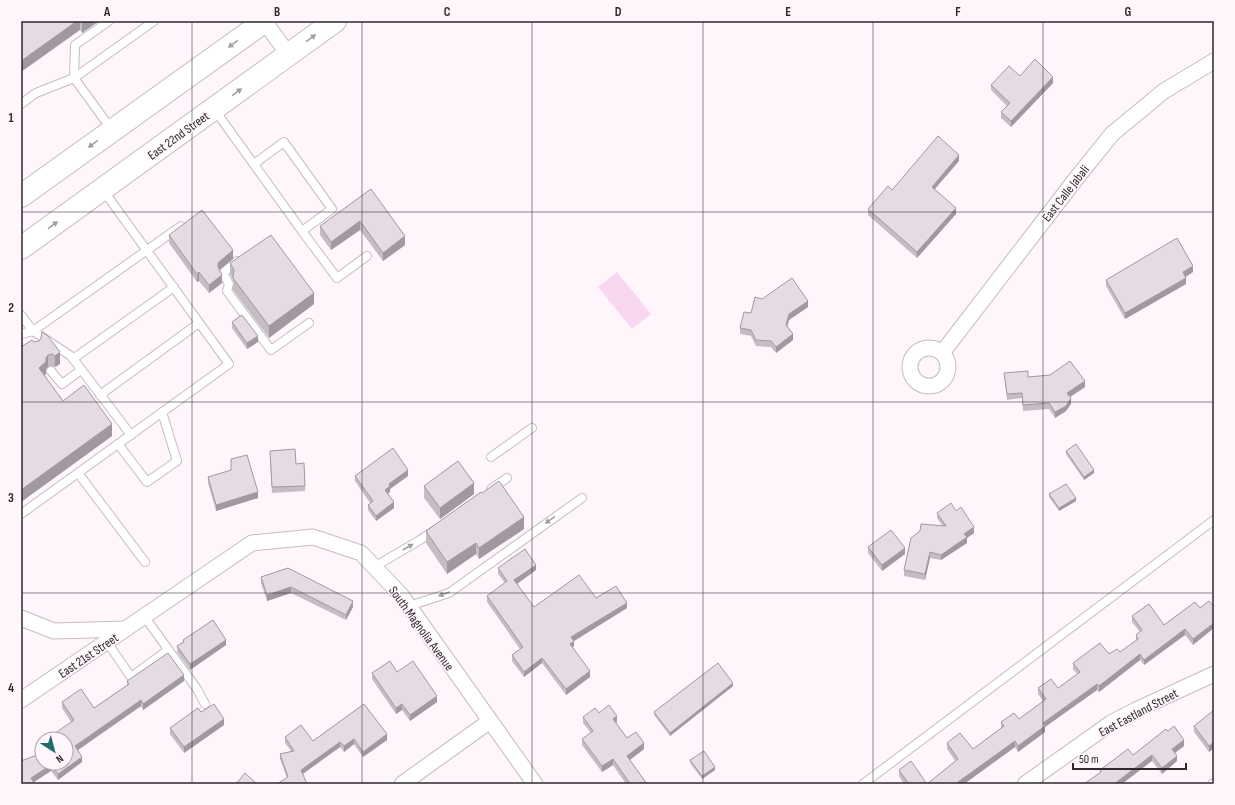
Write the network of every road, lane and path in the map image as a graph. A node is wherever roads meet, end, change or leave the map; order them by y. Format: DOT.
graph roads {
  1 [pos="109,21"];
  2 [pos="154,21"];
  3 [pos="264,21"];
  4 [pos="335,21"];
  5 [pos="288,54"];
  6 [pos="1214,61"];
  7 [pos="74,78"];
  8 [pos="21,104"];
  9 [pos="214,108"];
  10 [pos="112,131"];
  11 [pos="254,164"];
  12 [pos="103,189"];
  13 [pos="21,196"];
  14 [pos="189,220"];
  15 [pos="302,231"];
  16 [pos="21,248"];
  17 [pos="147,250"];
  18 [pos="245,255"];
  19 [pos="368,256"];
  20 [pos="174,287"];
  21 [pos="21,315"];
  22 [pos="199,323"];
  23 [pos="309,323"];
  24 [pos="34,331"];
  25 [pos="21,334"];
  26 [pos="35,342"];
  27 [pos="942,353"];
  28 [pos="74,359"];
  29 [pos="51,370"];
  30 [pos="81,370"];
  31 [pos="100,395"];
  32 [pos="162,412"];
  33 [pos="532,428"];
  34 [pos="131,435"];
  35 [pos="118,444"];
  36 [pos="491,457"];
  37 [pos="78,473"];
  38 [pos="507,478"];
  39 [pos="482,496"];
  40 [pos="582,498"];
  41 [pos="21,514"];
  42 [pos="1214,520"];
  43 [pos="438,527"];
  44 [pos="145,562"];
  45 [pos="374,567"];
  46 [pos="408,606"];
  47 [pos="144,616"];
  48 [pos="21,618"];
  49 [pos="126,629"];
  50 [pos="107,642"];
  51 [pos="168,650"];
  52 [pos="1214,674"];
  53 [pos="21,700"];
  54 [pos="205,704"];
  55 [pos="490,722"];
  56 [pos="402,784"];
  57 [pos="535,784"];
  58 [pos="863,784"];
  59 [pos="1025,784"];
  1 -- 7 [label="lane"];
  2 -- 7 [label="lane"];
  3 -- 5 [label="street"];
  3 -- 10 [label="main road, one-way"];
  5 -- 4 [label="main road, East 22nd Street, one-way"];
  9 -- 5 [label="main road, East 22nd Street, one-way"];
  6 -- 27 [label="street, East Calle Jabali"];
  7 -- 8 [label="lane"];
  7 -- 10 [label="lane"];
  9 -- 11 [label="lane"];
  9 -- 12 [label="main road, East 22nd Street"];
  10 -- 13 [label="main road, one-way"];
  11 -- 15 [label="lane"];
  11 -- 15 [label="lane"];
  16 -- 12 [label="main road, East 22nd Street, one-way"];
  12 -- 17 [label="lane"];
  14 -- 17 [label="lane"];
  15 -- 19 [label="lane"];
  17 -- 20 [label="lane"];
  17 -- 24 [label="lane"];
  18 -- 23 [label="lane"];
  20 -- 22 [label="lane"];
  20 -- 28 [label="lane"];
  21 -- 24 [label="lane"];
  22 -- 31 [label="lane"];
  22 -- 32 [label="lane"];
  24 -- 25 [label="lane"];
  24 -- 26 [label="lane"];
  24 -- 28 [label="lane"];
  28 -- 30 [label="lane"];
  29 -- 30 [label="lane"];
  30 -- 31 [label="lane"];
  31 -- 34 [label="lane"];
  32 -- 34 [label="lane"];
  32 -- 35 [label="lane"];
  33 -- 36 [label="lane"];
  34 -- 35 [label="lane"];
  35 -- 37 [label="lane"];
  37 -- 41 [label="lane"];
  37 -- 44 [label="lane"];
  38 -- 39 [label="lane"];
  40 -- 46 [label="lane, one-way"];
  42 -- 58 [label="lane"];
  45 -- 43 [label="lane, one-way"];
  45 -- 46 [label="street, South Magnolia Avenue"];
  45 -- 47 [label="street, South Magnolia Avenue"];
  46 -- 55 [label="street, South Magnolia Avenue"];
  47 -- 49 [label="street, South Magnolia Avenue"];
  47 -- 51 [label="lane"];
  48 -- 49 [label="street, East 21st Street"];
  49 -- 50 [label="street, East 21st Street"];
  50 -- 51 [label="lane"];
  50 -- 53 [label="street, East 21st Street"];
  51 -- 54 [label="lane"];
  52 -- 59 [label="street, East Eastland Street"];
  55 -- 56 [label="street"];
  55 -- 57 [label="street, South Magnolia Avenue"];
}
